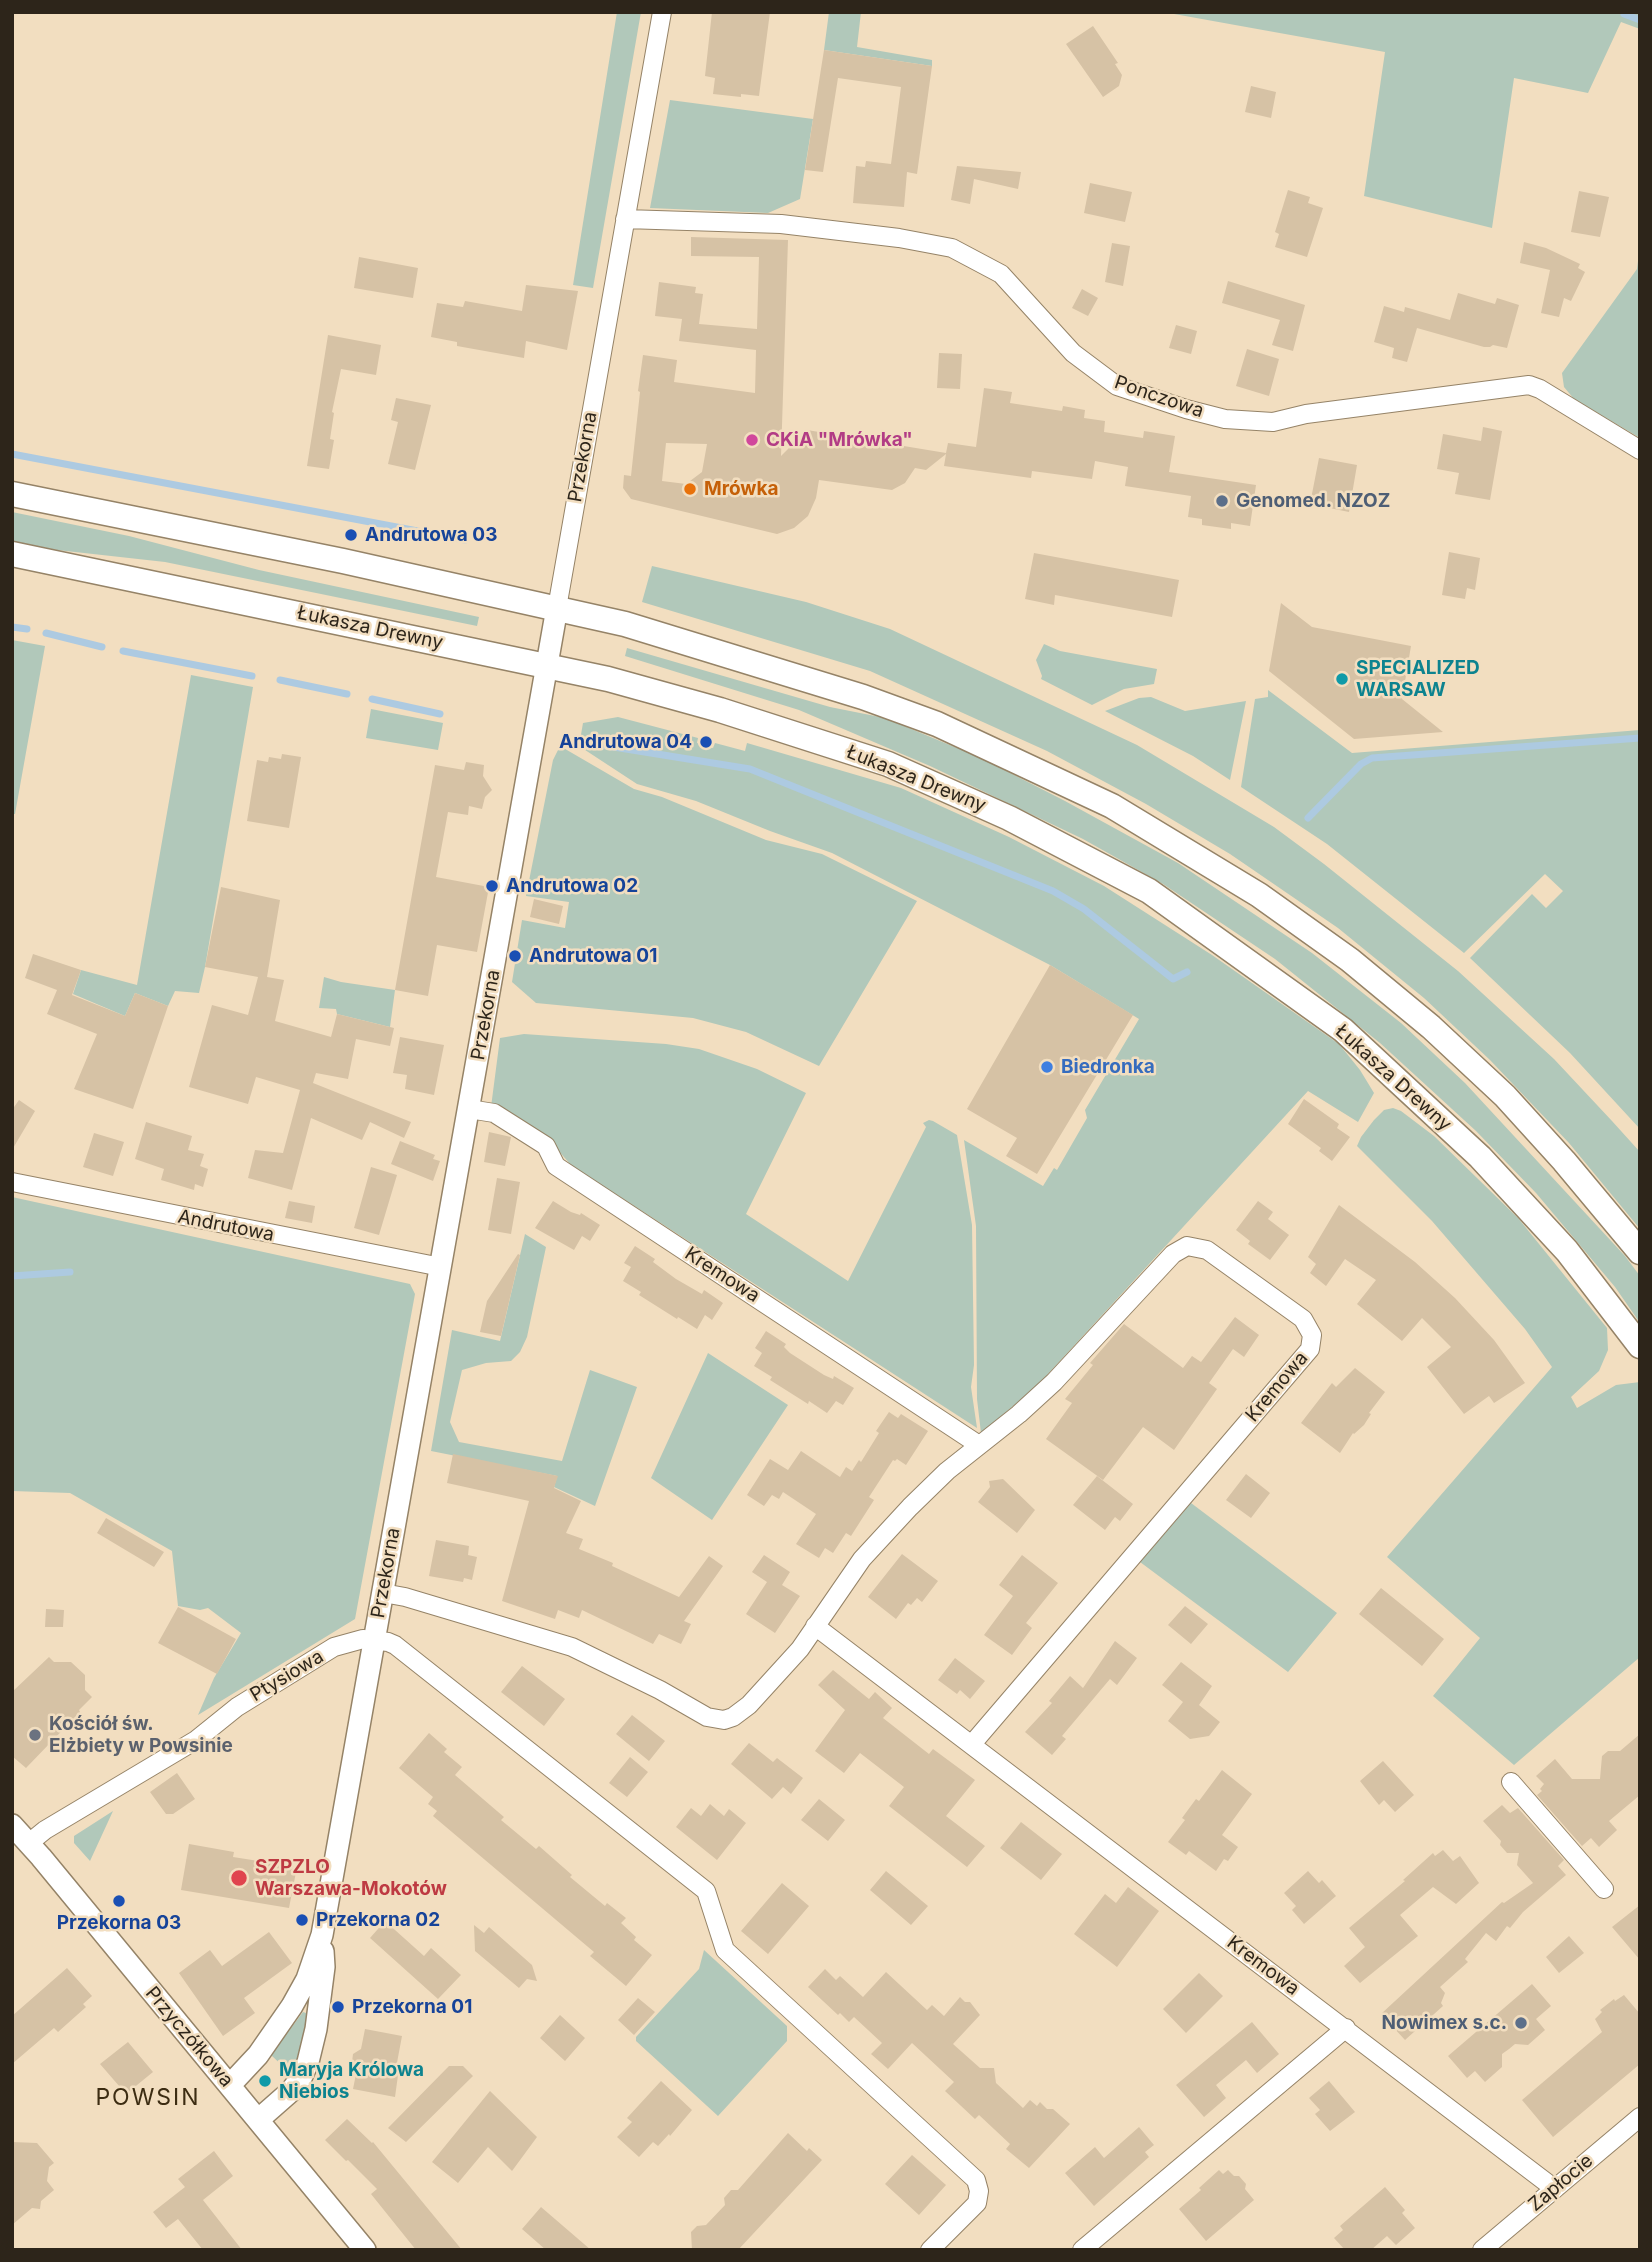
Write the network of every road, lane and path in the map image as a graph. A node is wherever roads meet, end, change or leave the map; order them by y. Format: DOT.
graph roads {
  1 [pos="662,12"];
  2 [pos="625,219"];
  3 [pos="1640,450"];
  4 [pos="12,494"];
  5 [pos="12,554"];
  6 [pos="557,608"];
  7 [pos="547,665"];
  8 [pos="469,1109"];
  9 [pos="12,1182"];
  10 [pos="1640,1252"];
  11 [pos="441,1267"];
  12 [pos="1640,1346"];
  13 [pos="979,1445"];
  14 [pos="383,1592"];
  15 [pos="815,1626"];
  16 [pos="374,1639"];
  17 [pos="972,1744"];
  18 [pos="1511,1782"];
  19 [pos="12,1825"];
  20 [pos="29,1843"];
  21 [pos="1604,1889"];
  22 [pos="322,1935"];
  23 [pos="1346,2028"];
  24 [pos="230,2085"];
  25 [pos="1640,2117"];
  26 [pos="258,2120"];
  27 [pos="1555,2189"];
  28 [pos="365,2250"];
  29 [pos="930,2250"];
  30 [pos="1082,2250"];
  31 [pos="1482,2250"];
  1 -- 2 [label="street, Przekorna"];
  2 -- 3 [label="street, Ponczowa"];
  2 -- 6 [label="street, Przekorna"];
  4 -- 6 [label="main road"];
  5 -- 7 [label="main road, Łukasza Drewny"];
  6 -- 7 [label="street, Przekorna"];
  6 -- 10 [label="main road"];
  7 -- 8 [label="street, Przekorna"];
  7 -- 12 [label="main road, Łukasza Drewny"];
  8 -- 11 [label="street, Przekorna"];
  8 -- 13 [label="street, Kremowa"];
  9 -- 11 [label="street, Andrutowa"];
  11 -- 14 [label="street, Przekorna"];
  13 -- 15 [label="street, Kremowa"];
  13 -- 17 [label="street, Kremowa"];
  14 -- 15 [label="street, Kremowa"];
  14 -- 16 [label="street, Przekorna"];
  15 -- 17 [label="street, Kremowa"];
  16 -- 20 [label="street, Ptysiowa"];
  16 -- 22 [label="street, Przekorna"];
  16 -- 29 [label="street"];
  17 -- 23 [label="street, Kremowa"];
  18 -- 21 [label="street"];
  19 -- 20 [label="street, Przyczółkowa"];
  20 -- 24 [label="street, Przyczółkowa"];
  22 -- 24 [label="street, Przekorna"];
  22 -- 26 [label="street, Przekorna"];
  23 -- 27 [label="street, Kremowa"];
  23 -- 30 [label="street"];
  24 -- 26 [label="street, Przyczółkowa"];
  25 -- 27 [label="street, Zapłocie"];
  26 -- 28 [label="street, Przyczółkowa"];
  27 -- 31 [label="street, Zapłocie"];
}
